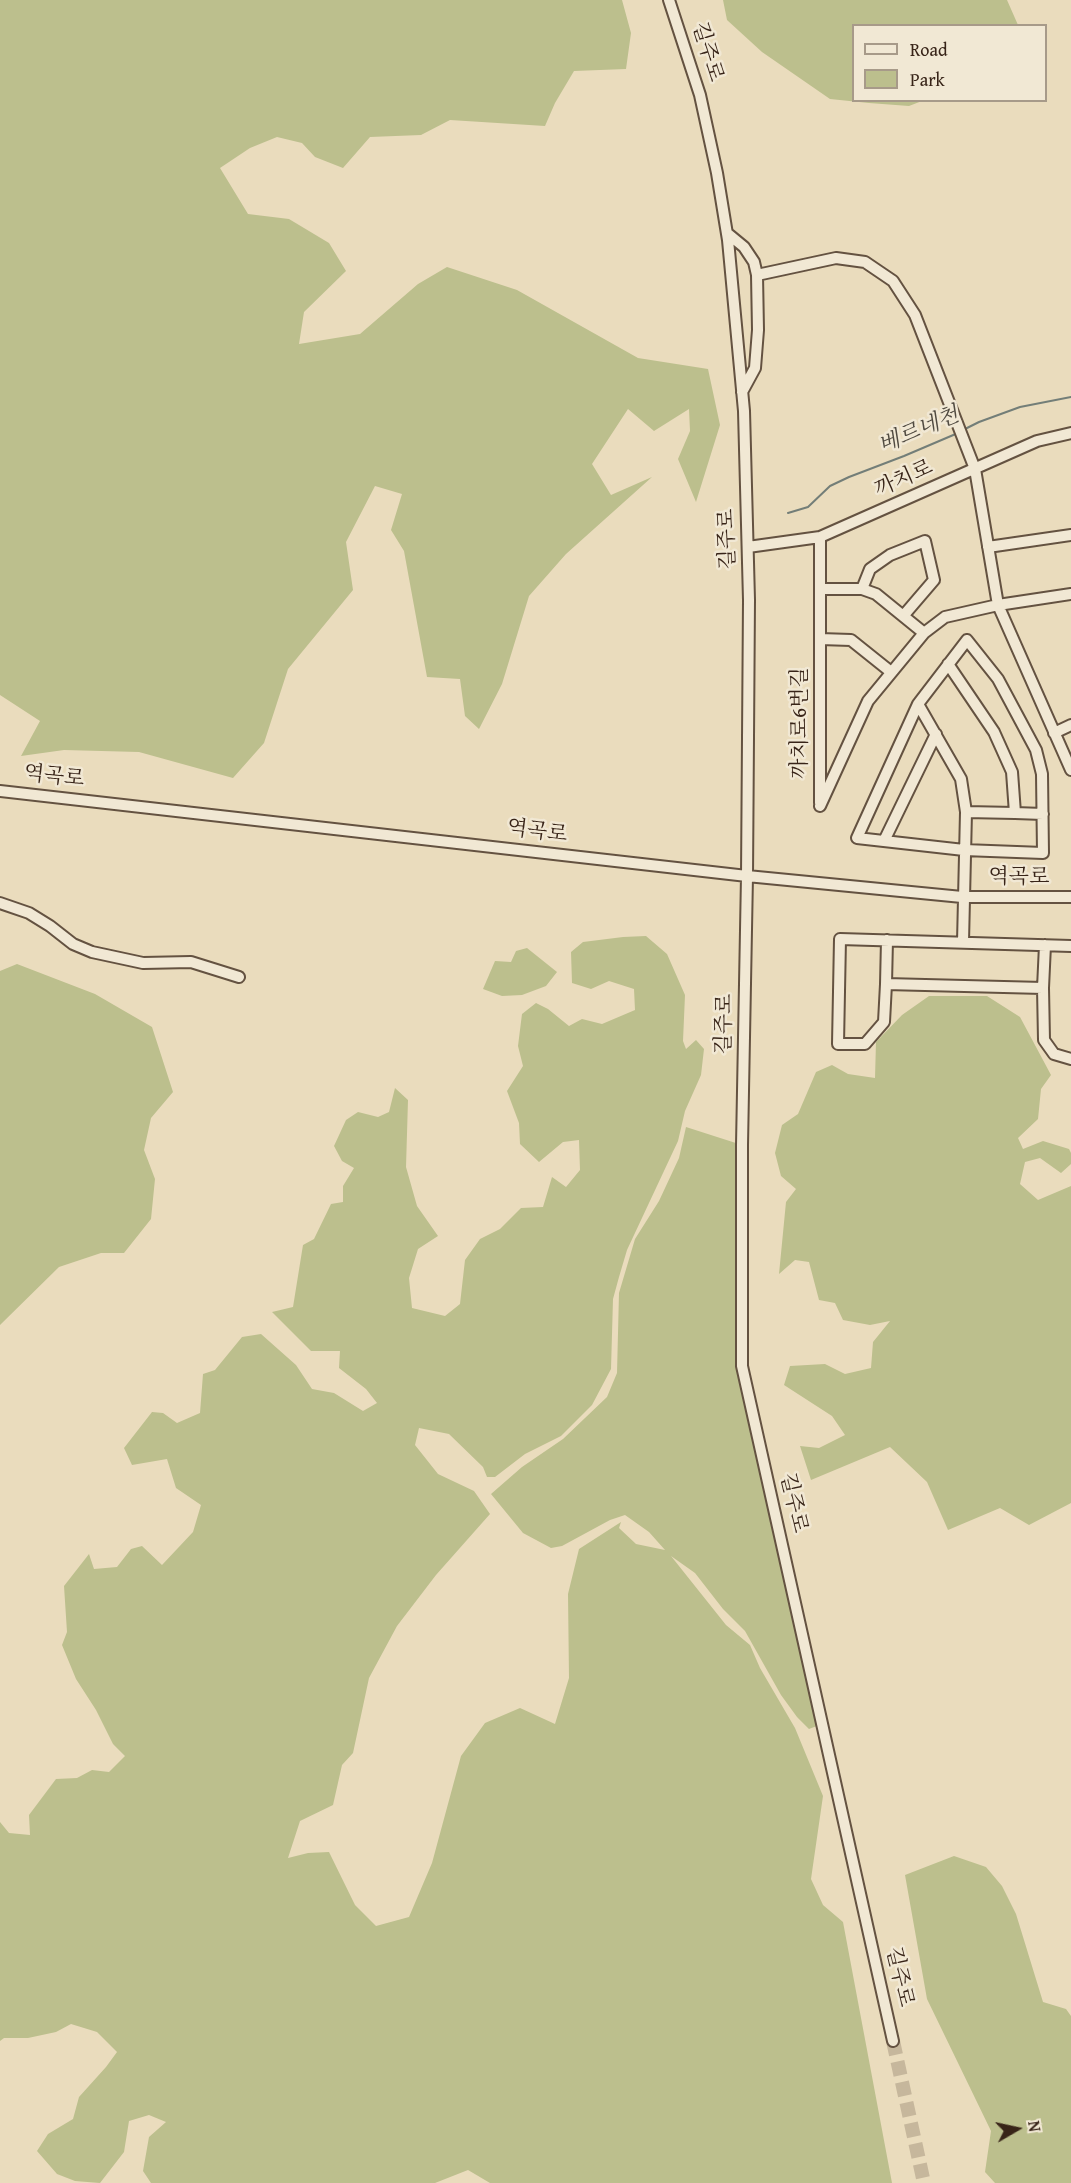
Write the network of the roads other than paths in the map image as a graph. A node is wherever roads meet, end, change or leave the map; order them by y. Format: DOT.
graph roads {
  1 [pos="669,0"];
  2 [pos="727,233"];
  3 [pos="757,275"];
  4 [pos="742,392"];
  5 [pos="1071,433"];
  6 [pos="975,469"];
  7 [pos="1071,535"];
  8 [pos="820,537"];
  9 [pos="748,546"];
  10 [pos="988,547"];
  11 [pos="820,589"];
  12 [pos="862,589"];
  13 [pos="1071,594"];
  14 [pos="998,605"];
  15 [pos="904,615"];
  16 [pos="924,633"];
  17 [pos="820,639"];
  18 [pos="948,664"];
  19 [pos="891,672"];
  20 [pos="918,704"];
  21 [pos="1071,725"];
  22 [pos="1054,733"];
  23 [pos="936,735"];
  24 [pos="1071,770"];
  25 [pos="0,791"];
  26 [pos="966,813"];
  27 [pos="1015,813"];
  28 [pos="1043,814"];
  29 [pos="884,841"];
  30 [pos="964,850"];
  31 [pos="747,876"];
  32 [pos="962,897"];
  33 [pos="1071,897"];
  34 [pos="0,903"];
  35 [pos="887,940"];
  36 [pos="963,942"];
  37 [pos="1045,945"];
  38 [pos="1071,946"];
  39 [pos="239,977"];
  40 [pos="886,984"];
  41 [pos="1042,988"];
  42 [pos="1071,1059"];
  43 [pos="893,2041"];
  1 -- 2 [label="street, 길주로"];
  2 -- 3 [label="street"];
  2 -- 4 [label="street, 길주로"];
  3 -- 4 [label="street"];
  3 -- 6 [label="street"];
  4 -- 9 [label="street, 길주로"];
  5 -- 6 [label="street, 까치로"];
  6 -- 8 [label="street, 까치로"];
  6 -- 10 [label="street"];
  7 -- 10 [label="street"];
  8 -- 9 [label="street, 까치로"];
  8 -- 11 [label="street, 까치로6번길"];
  9 -- 31 [label="street, 길주로"];
  10 -- 14 [label="street"];
  11 -- 12 [label="street"];
  11 -- 17 [label="street, 까치로6번길"];
  12 -- 15 [label="street"];
  12 -- 15 [label="street"];
  13 -- 14 [label="street"];
  14 -- 16 [label="street"];
  14 -- 22 [label="street"];
  15 -- 16 [label="street"];
  16 -- 19 [label="street"];
  17 -- 19 [label="street, 까치로6번길"];
  17 -- 19 [label="street, 까치로6번길"];
  18 -- 20 [label="street"];
  18 -- 27 [label="street"];
  18 -- 28 [label="street"];
  20 -- 23 [label="street"];
  20 -- 29 [label="street"];
  21 -- 22 [label="street"];
  22 -- 24 [label="street"];
  23 -- 26 [label="street"];
  23 -- 29 [label="street"];
  25 -- 31 [label="street, 역곡로"];
  26 -- 27 [label="street"];
  26 -- 30 [label="street"];
  27 -- 28 [label="street"];
  28 -- 30 [label="street"];
  29 -- 30 [label="street"];
  30 -- 32 [label="street"];
  31 -- 32 [label="street, 역곡로"];
  31 -- 43 [label="street, 길주로"];
  32 -- 33 [label="street, 역곡로"];
  32 -- 36 [label="street"];
  34 -- 39 [label="street"];
  35 -- 36 [label="street"];
  35 -- 40 [label="street"];
  35 -- 40 [label="street"];
  36 -- 37 [label="street"];
  37 -- 38 [label="street"];
  37 -- 41 [label="street"];
  40 -- 41 [label="street"];
  41 -- 42 [label="street"];
}
